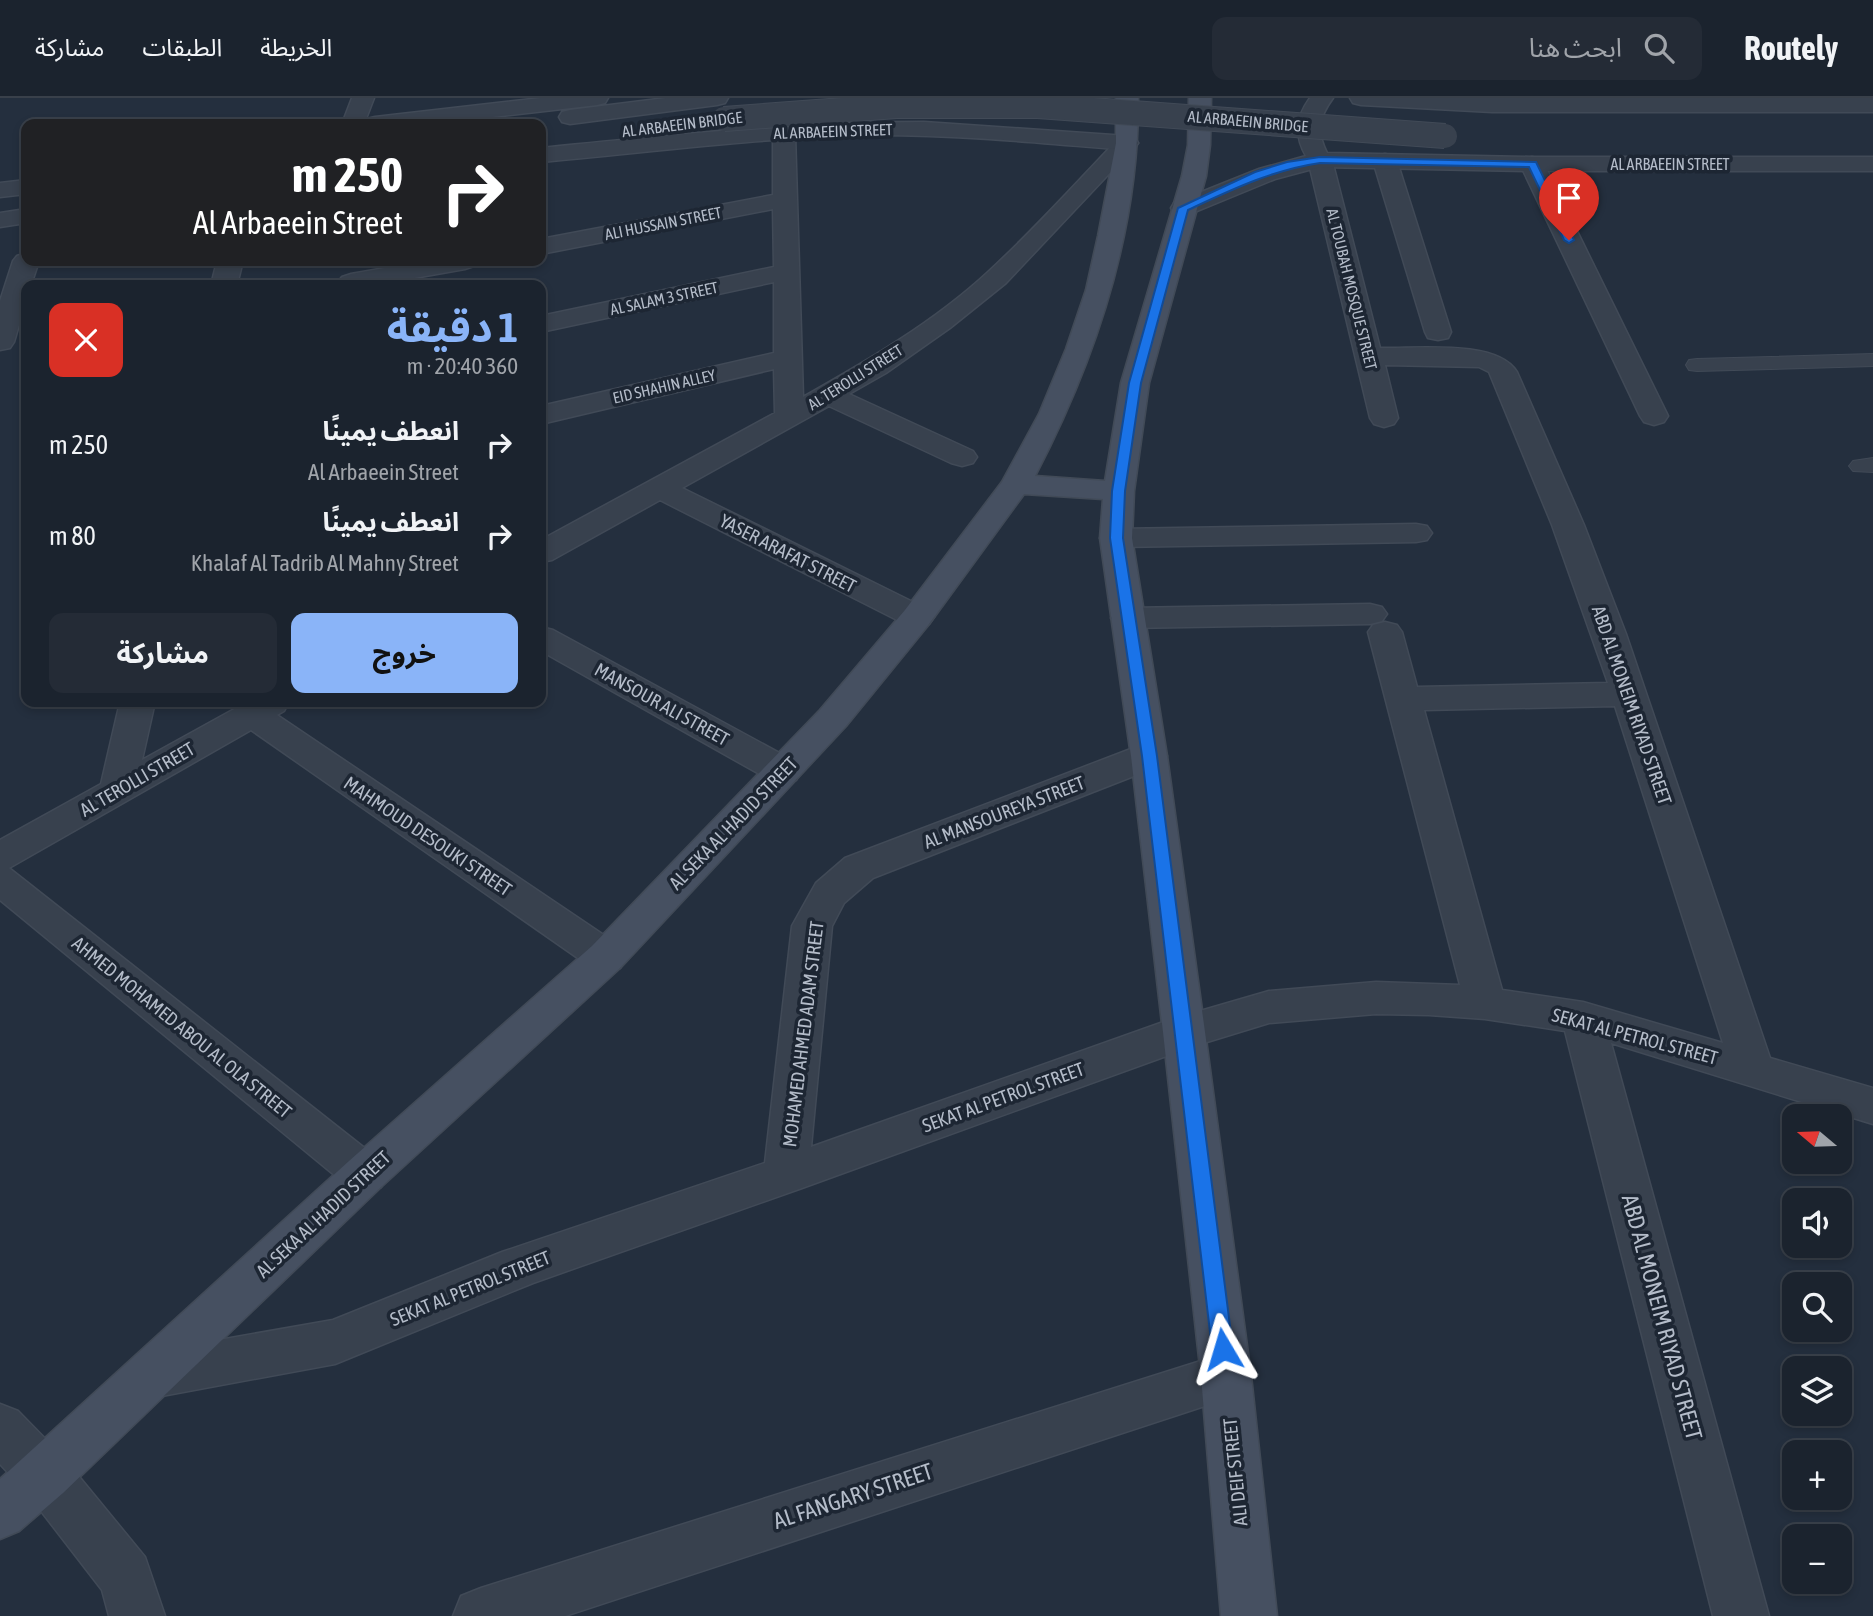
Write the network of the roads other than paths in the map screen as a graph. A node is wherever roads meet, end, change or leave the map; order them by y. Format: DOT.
graph roads {
  1 [pos="363,98"];
  2 [pos="597,98"];
  3 [pos="979,98"];
  4 [pos="1127,98"];
  5 [pos="1200,98"];
  6 [pos="1208,98"];
  7 [pos="1322,98"];
  8 [pos="1361,98"];
  9 [pos="1413,100"];
  10 [pos="1566,102"];
  11 [pos="1803,102"];
  12 [pos="1873,105"];
  13 [pos="721,108"];
  14 [pos="355,119"];
  15 [pos="418,119"];
  16 [pos="546,122"];
  17 [pos="1873,123"];
  18 [pos="1447,126"];
  19 [pos="925,129"];
  20 [pos="784,133"];
  21 [pos="1469,137"];
  22 [pos="546,141"];
  23 [pos="1610,142"];
  24 [pos="1127,143"];
  25 [pos="1873,144"];
  26 [pos="546,155"];
  27 [pos="1320,160"];
  28 [pos="1385,161"];
  29 [pos="1532,164"];
  30 [pos="1873,164"];
  31 [pos="21,168"];
  32 [pos="0,170"];
  33 [pos="21,188"];
  34 [pos="0,190"];
  35 [pos="785,200"];
  36 [pos="21,206"];
  37 [pos="0,208"];
  38 [pos="1183,208"];
  39 [pos="21,217"];
  40 [pos="0,220"];
  41 [pos="546,245"];
  42 [pos="24,266"];
  43 [pos="427,266"];
  44 [pos="786,272"];
  45 [pos="350,276"];
  46 [pos="546,323"];
  47 [pos="1438,332"];
  48 [pos="0,342"];
  49 [pos="1368,356"];
  50 [pos="788,358"];
  51 [pos="1873,360"];
  52 [pos="1697,365"];
  53 [pos="828,395"];
  54 [pos="546,414"];
  55 [pos="1654,416"];
  56 [pos="789,417"];
  57 [pos="1384,418"];
  58 [pos="962,457"];
  59 [pos="1016,484"];
  60 [pos="659,488"];
  61 [pos="1119,491"];
  62 [pos="1416,533"];
  63 [pos="1116,538"];
  64 [pos="546,550"];
  65 [pos="917,617"];
  66 [pos="1128,618"];
  67 [pos="546,640"];
  68 [pos="1630,694"];
  69 [pos="1403,699"];
  70 [pos="136,707"];
  71 [pos="262,708"];
  72 [pos="1149,756"];
  73 [pos="783,771"];
  74 [pos="118,789"];
  75 [pos="0,857"];
  76 [pos="859,868"];
  77 [pos="0,878"];
  78 [pos="606,957"];
  79 [pos="1485,1003"];
  80 [pos="1583,1018"];
  81 [pos="1184,1032"];
  82 [pos="1752,1067"];
  83 [pos="1873,1106"];
  84 [pos="365,1174"];
  85 [pos="786,1175"];
  86 [pos="151,1376"];
  87 [pos="1226,1376"];
  88 [pos="0,1427"];
  89 [pos="45,1475"];
  90 [pos="0,1513"];
  91 [pos="137,1616"];
  92 [pos="481,1616"];
  93 [pos="1249,1616"];
  94 [pos="1741,1616"];
  1 -- 14 [label="street"];
  2 -- 15 [label="street"];
  3 -- 19 [label="street"];
  4 -- 24 [label="main road, AL SEKA AL HADID STREET"];
  5 -- 38 [label="main road, ALI DEIF STREET"];
  6 -- 18 [label="street, AL ARBAEEIN BRIDGE"];
  7 -- 27 [label="street, AL TOUBAH MOSQUE STREET"];
  8 -- 9 [label="street"];
  9 -- 10 [label="street"];
  10 -- 11 [label="street"];
  11 -- 12 [label="street"];
  13 -- 16 [label="street, AL ARBAEEIN BRIDGE"];
  13 -- 18 [label="street, AL ARBAEEIN BRIDGE, bridge"];
  13 -- 22 [label="street, AL ARBAEEIN BRIDGE"];
  17 -- 18 [label="street, AL ARBAEEIN BRIDGE"];
  18 -- 21 [label="street, AL ARBAEEIN BRIDGE"];
  19 -- 20 [label="street, AL ARBAEEIN STREET"];
  19 -- 24 [label="street, AL ARBAEEIN STREET"];
  20 -- 26 [label="street, AL ARBAEEIN STREET"];
  20 -- 35 [label="street"];
  23 -- 25 [label="street"];
  24 -- 53 [label="street, AL TEROLLI STREET"];
  24 -- 59 [label="main road, AL SEKA AL HADID STREET"];
  27 -- 28 [label="street, AL ARBAEEIN STREET"];
  27 -- 38 [label="street, AL ARBAEEIN STREET"];
  27 -- 49 [label="street, AL TOUBAH MOSQUE STREET"];
  28 -- 29 [label="street, AL ARBAEEIN STREET"];
  28 -- 47 [label="street"];
  29 -- 30 [label="street, AL ARBAEEIN STREET"];
  29 -- 55 [label="street"];
  31 -- 32 [label="street"];
  33 -- 34 [label="street"];
  35 -- 41 [label="street, ALI HUSSAIN STREET"];
  35 -- 44 [label="street"];
  36 -- 37 [label="street"];
  38 -- 61 [label="main road, ALI DEIF STREET"];
  39 -- 40 [label="street"];
  42 -- 48 [label="street"];
  43 -- 45 [label="street"];
  44 -- 46 [label="street, AL SALAM 3 STREET"];
  44 -- 50 [label="street"];
  49 -- 57 [label="street, AL TOUBAH MOSQUE STREET"];
  49 -- 68 [label="street, ABD AL MONEIM RIYAD STREET"];
  50 -- 54 [label="street, EID SHAHIN ALLEY"];
  50 -- 56 [label="street"];
  51 -- 52 [label="lane"];
  53 -- 56 [label="street, AL TEROLLI STREET"];
  53 -- 58 [label="street"];
  56 -- 60 [label="street, AL TEROLLI STREET"];
  59 -- 61 [label="main road"];
  59 -- 65 [label="main road, AL SEKA AL HADID STREET"];
  60 -- 64 [label="street, AL TEROLLI STREET"];
  60 -- 65 [label="street, YASER ARAFAT STREET"];
  61 -- 63 [label="main road, ALI DEIF STREET"];
  62 -- 63 [label="street"];
  63 -- 66 [label="main road, ALI DEIF STREET"];
  65 -- 73 [label="main road, AL SEKA AL HADID STREET"];
  66 -- 69 [label="street"];
  66 -- 72 [label="main road, ALI DEIF STREET"];
  67 -- 73 [label="street, MANSOUR ALI STREET"];
  68 -- 69 [label="street"];
  68 -- 82 [label="street, ABD AL MONEIM RIYAD STREET"];
  69 -- 79 [label="street"];
  70 -- 74 [label="street"];
  71 -- 74 [label="street, AL TEROLLI STREET"];
  71 -- 78 [label="street, MAHMOUD DESOUKI STREET"];
  72 -- 76 [label="street, AL MANSOUREYA STREET"];
  72 -- 81 [label="main road, ALI DEIF STREET"];
  73 -- 78 [label="main road, AL SEKA AL HADID STREET"];
  74 -- 75 [label="street, AL TEROLLI STREET"];
  76 -- 85 [label="street, MOHAMED AHMED ADAM STREET"];
  77 -- 84 [label="street, AHMED MOHAMED ABOU AL OLA STREET"];
  78 -- 84 [label="main road, AL SEKA AL HADID STREET"];
  79 -- 80 [label="street, SEKAT AL PETROL STREET"];
  79 -- 81 [label="street, SEKAT AL PETROL STREET"];
  80 -- 82 [label="street, SEKAT AL PETROL STREET"];
  80 -- 94 [label="street, ABD AL MONEIM RIYAD STREET"];
  81 -- 85 [label="street, SEKAT AL PETROL STREET"];
  81 -- 87 [label="main road, ALI DEIF STREET"];
  82 -- 83 [label="street, SEKAT AL PETROL STREET"];
  84 -- 86 [label="main road, AL SEKA AL HADID STREET"];
  85 -- 86 [label="street, SEKAT AL PETROL STREET"];
  86 -- 89 [label="main road, AL SEKA AL HADID STREET"];
  87 -- 92 [label="street, AL FANGARY STREET"];
  87 -- 93 [label="main road, ALI DEIF STREET"];
  88 -- 89 [label="street"];
  89 -- 90 [label="main road, AL SEKA AL HADID STREET"];
  89 -- 91 [label="street"];
}
